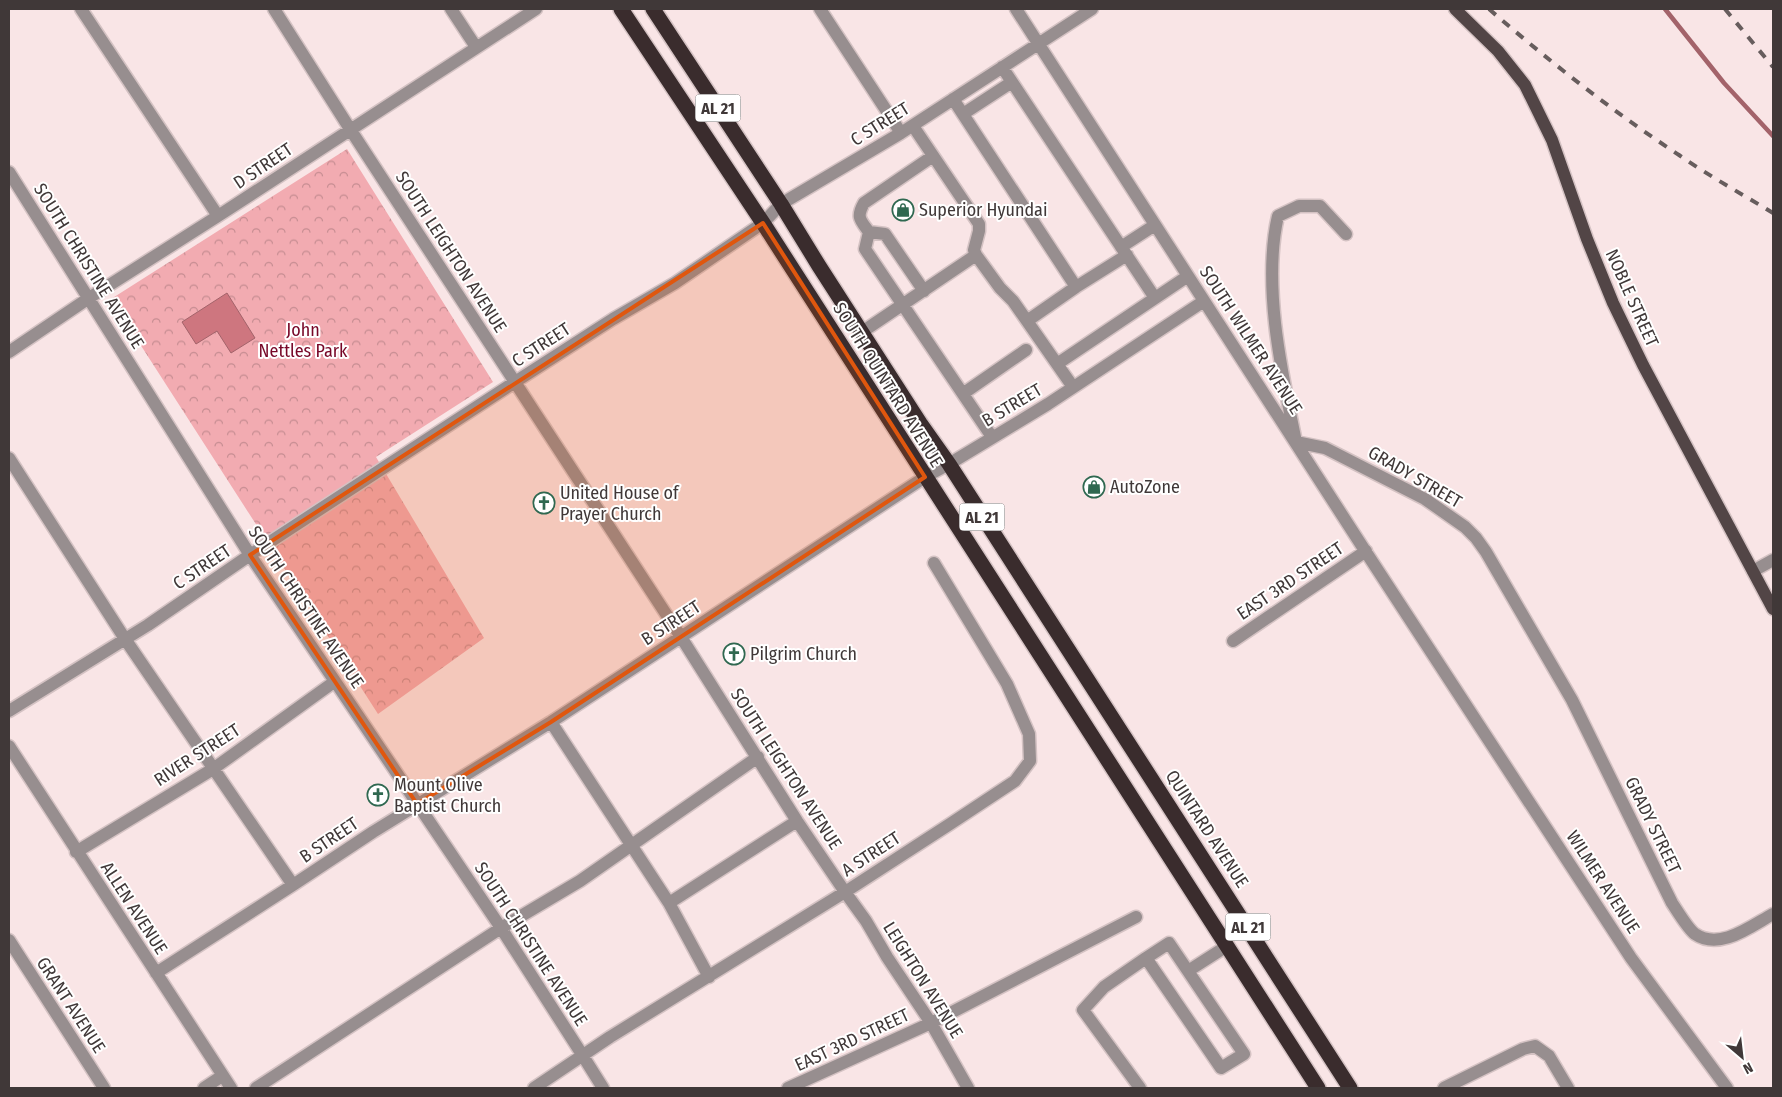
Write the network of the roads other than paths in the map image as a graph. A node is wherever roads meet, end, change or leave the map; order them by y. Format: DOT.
graph roads {
  1 [pos="81,9"];
  2 [pos="274,9"];
  3 [pos="451,9"];
  4 [pos="536,9"];
  5 [pos="621,9"];
  6 [pos="653,9"];
  7 [pos="820,9"];
  8 [pos="1016,9"];
  9 [pos="1092,9"];
  10 [pos="1455,9"];
  11 [pos="1038,43"];
  12 [pos="476,47"];
  13 [pos="1002,67"];
  14 [pos="1012,82"];
  15 [pos="953,99"];
  16 [pos="963,114"];
  17 [pos="912,126"];
  18 [pos="350,129"];
  19 [pos="901,133"];
  20 [pos="933,156"];
  21 [pos="9,172"];
  22 [pos="781,204"];
  23 [pos="218,216"];
  24 [pos="763,223"];
  25 [pos="1155,225"];
  26 [pos="868,232"];
  27 [pos="1346,234"];
  28 [pos="1124,251"];
  29 [pos="976,256"];
  30 [pos="1188,276"];
  31 [pos="1076,287"];
  32 [pos="924,291"];
  33 [pos="88,298"];
  34 [pos="1155,298"];
  35 [pos="1204,301"];
  36 [pos="904,304"];
  37 [pos="1027,321"];
  38 [pos="862,332"];
  39 [pos="1026,350"];
  40 [pos="9,352"];
  41 [pos="1057,364"];
  42 [pos="515,382"];
  43 [pos="1073,387"];
  44 [pos="964,393"];
  45 [pos="992,437"];
  46 [pos="1296,442"];
  47 [pos="9,458"];
  48 [pos="950,464"];
  49 [pos="925,478"];
  50 [pos="1366,551"];
  51 [pos="250,555"];
  52 [pos="1773,560"];
  53 [pos="934,563"];
  54 [pos="1753,571"];
  55 [pos="1773,609"];
  56 [pos="681,637"];
  57 [pos="125,639"];
  58 [pos="1234,641"];
  59 [pos="334,682"];
  60 [pos="1456,690"];
  61 [pos="9,712"];
  62 [pos="551,722"];
  63 [pos="9,746"];
  64 [pos="758,757"];
  65 [pos="213,768"];
  66 [pos="1144,768"];
  67 [pos="417,804"];
  68 [pos="797,821"];
  69 [pos="632,846"];
  70 [pos="76,852"];
  71 [pos="293,885"];
  72 [pos="845,892"];
  73 [pos="669,904"];
  74 [pos="1773,914"];
  75 [pos="1136,917"];
  76 [pos="501,928"];
  77 [pos="9,940"];
  78 [pos="1227,946"];
  79 [pos="1146,958"];
  80 [pos="1188,971"];
  81 [pos="156,973"];
  82 [pos="709,977"];
  83 [pos="931,1023"];
  84 [pos="583,1056"];
  85 [pos="222,1076"];
  86 [pos="104,1088"];
  87 [pos="204,1088"];
  88 [pos="230,1088"];
  89 [pos="256,1088"];
  90 [pos="534,1088"];
  91 [pos="602,1088"];
  92 [pos="788,1088"];
  93 [pos="968,1088"];
  94 [pos="1140,1088"];
  95 [pos="1318,1088"];
  96 [pos="1350,1088"];
  97 [pos="1444,1088"];
  98 [pos="1568,1088"];
  99 [pos="1727,1088"];
  1 -- 23 [label="street"];
  2 -- 18 [label="street, SOUTH LEIGHTON AVENUE"];
  3 -- 12 [label="street"];
  4 -- 12 [label="street, D STREET"];
  5 -- 24 [label="highway, SOUTH QUINTARD AVENUE / AL 21"];
  6 -- 22 [label="highway, SOUTH QUINTARD AVENUE / AL 21"];
  7 -- 19 [label="street"];
  8 -- 11 [label="street, SOUTH WILMER AVENUE"];
  9 -- 11 [label="street, C STREET"];
  10 -- 54 [label="main road, NOBLE STREET"];
  11 -- 13 [label="street, C STREET"];
  11 -- 25 [label="street, SOUTH WILMER AVENUE"];
  12 -- 18 [label="street, D STREET"];
  13 -- 14 [label="street"];
  13 -- 15 [label="street, C STREET"];
  14 -- 16 [label="street"];
  14 -- 28 [label="street"];
  15 -- 16 [label="street"];
  15 -- 17 [label="street, C STREET"];
  16 -- 31 [label="street"];
  17 -- 19 [label="street, C STREET"];
  17 -- 20 [label="street"];
  18 -- 23 [label="street, D STREET"];
  18 -- 42 [label="street, SOUTH LEIGHTON AVENUE"];
  19 -- 22 [label="street, C STREET"];
  20 -- 26 [label="street"];
  20 -- 29 [label="street"];
  21 -- 33 [label="street, SOUTH CHRISTINE AVENUE"];
  22 -- 24 [label="street, C STREET"];
  22 -- 38 [label="highway, SOUTH QUINTARD AVENUE / AL 21"];
  23 -- 33 [label="street, D STREET"];
  24 -- 42 [label="street, C STREET"];
  24 -- 49 [label="highway, SOUTH QUINTARD AVENUE / AL 21"];
  25 -- 28 [label="street"];
  25 -- 30 [label="street, SOUTH WILMER AVENUE"];
  26 -- 32 [label="street"];
  26 -- 36 [label="street"];
  27 -- 46 [label="street"];
  28 -- 31 [label="street"];
  28 -- 34 [label="street"];
  29 -- 32 [label="street"];
  29 -- 37 [label="street"];
  30 -- 34 [label="street"];
  30 -- 35 [label="street, SOUTH WILMER AVENUE"];
  31 -- 37 [label="street"];
  32 -- 36 [label="street"];
  33 -- 40 [label="street, D STREET"];
  33 -- 51 [label="street, SOUTH CHRISTINE AVENUE"];
  34 -- 41 [label="street"];
  35 -- 43 [label="street, B STREET"];
  35 -- 46 [label="street, SOUTH WILMER AVENUE"];
  36 -- 38 [label="street"];
  36 -- 44 [label="street"];
  37 -- 41 [label="street"];
  38 -- 48 [label="highway, SOUTH QUINTARD AVENUE / AL 21"];
  39 -- 44 [label="street"];
  41 -- 43 [label="street"];
  42 -- 51 [label="street, C STREET"];
  42 -- 56 [label="street, SOUTH LEIGHTON AVENUE"];
  43 -- 45 [label="street, B STREET"];
  44 -- 45 [label="street"];
  45 -- 48 [label="street, B STREET"];
  46 -- 50 [label="street, SOUTH WILMER AVENUE"];
  46 -- 74 [label="street, GRADY STREET"];
  47 -- 57 [label="street"];
  48 -- 49 [label="street, B STREET"];
  48 -- 66 [label="highway, SOUTH QUINTARD AVENUE / AL 21"];
  49 -- 56 [label="street, B STREET"];
  49 -- 78 [label="highway, SOUTH QUINTARD AVENUE / AL 21"];
  50 -- 58 [label="street, EAST 3RD STREET"];
  50 -- 60 [label="street, SOUTH WILMER AVENUE"];
  51 -- 57 [label="street, C STREET"];
  51 -- 59 [label="street, SOUTH CHRISTINE AVENUE"];
  52 -- 54 [label="street"];
  53 -- 72 [label="street, A STREET"];
  54 -- 55 [label="main road, NOBLE STREET"];
  56 -- 62 [label="street, B STREET"];
  56 -- 64 [label="street, SOUTH LEIGHTON AVENUE"];
  57 -- 61 [label="street, C STREET"];
  57 -- 65 [label="street"];
  59 -- 65 [label="street, RIVER STREET"];
  59 -- 67 [label="street, SOUTH CHRISTINE AVENUE"];
  60 -- 99 [label="street, WILMER AVENUE"];
  62 -- 67 [label="street, B STREET"];
  62 -- 69 [label="street"];
  63 -- 70 [label="street, ALLEN AVENUE"];
  64 -- 68 [label="street, SOUTH LEIGHTON AVENUE"];
  64 -- 69 [label="street"];
  65 -- 70 [label="street, RIVER STREET"];
  65 -- 71 [label="street"];
  66 -- 96 [label="highway, QUINTARD AVENUE / AL 21"];
  67 -- 71 [label="street, B STREET"];
  67 -- 76 [label="street, SOUTH CHRISTINE AVENUE"];
  68 -- 72 [label="street, SOUTH LEIGHTON AVENUE"];
  68 -- 73 [label="street"];
  69 -- 73 [label="street"];
  69 -- 76 [label="street"];
  70 -- 81 [label="street, ALLEN AVENUE"];
  71 -- 81 [label="street, B STREET"];
  72 -- 82 [label="street, A STREET"];
  72 -- 83 [label="street, LEIGHTON AVENUE"];
  73 -- 82 [label="street"];
  75 -- 83 [label="street, EAST 3RD STREET"];
  76 -- 84 [label="street, SOUTH CHRISTINE AVENUE"];
  76 -- 89 [label="street"];
  77 -- 86 [label="street, GRANT AVENUE"];
  78 -- 80 [label="street"];
  78 -- 95 [label="highway, AL 21"];
  79 -- 80 [label="street"];
  79 -- 80 [label="street"];
  79 -- 94 [label="street"];
  81 -- 85 [label="street, ALLEN AVENUE"];
  82 -- 84 [label="street, A STREET"];
  83 -- 92 [label="street, EAST 3RD STREET"];
  83 -- 93 [label="street, LEIGHTON AVENUE"];
  84 -- 90 [label="street, A STREET"];
  84 -- 91 [label="street, SOUTH CHRISTINE AVENUE"];
  85 -- 87 [label="street"];
  85 -- 88 [label="street, ALLEN AVENUE"];
  97 -- 98 [label="street"];
}
